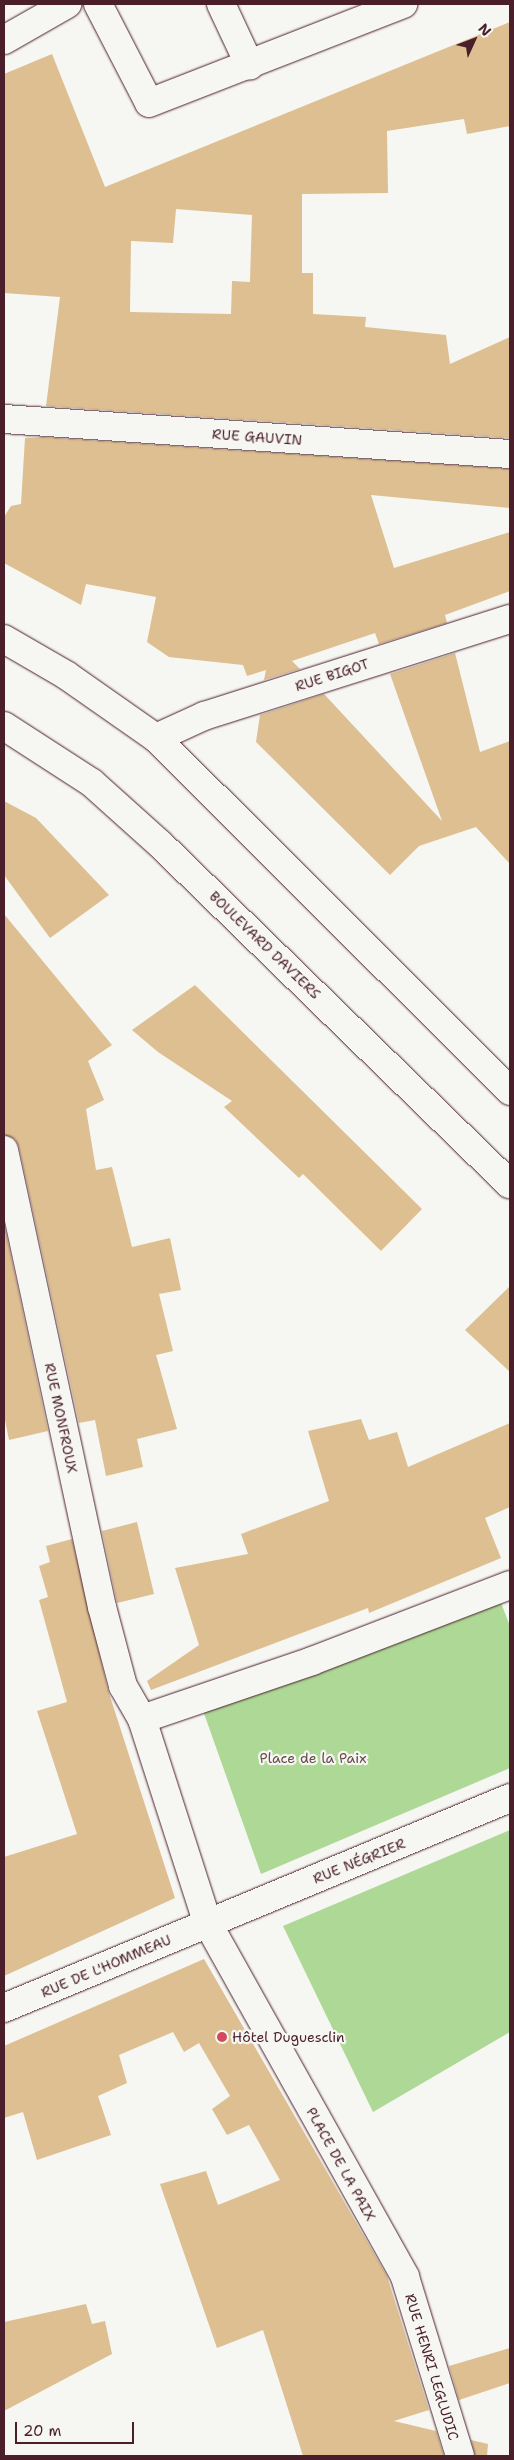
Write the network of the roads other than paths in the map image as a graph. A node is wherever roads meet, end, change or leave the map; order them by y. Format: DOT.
graph roads {
  1 [pos="67,4"];
  2 [pos="98,4"];
  3 [pos="221,4"];
  4 [pos="403,4"];
  5 [pos="4,40"];
  6 [pos="250,66"];
  7 [pos="4,419"];
  8 [pos="510,454"];
  9 [pos="510,619"];
  10 [pos="4,639"];
  11 [pos="4,726"];
  12 [pos="156,738"];
  13 [pos="510,1091"];
  14 [pos="4,1150"];
  15 [pos="510,1184"];
  16 [pos="510,1585"];
  17 [pos="123,1686"];
  18 [pos="142,1719"];
  19 [pos="510,1798"];
  20 [pos="207,1922"];
  21 [pos="4,2008"];
  22 [pos="405,2277"];
  23 [pos="460,2456"];
  1 -- 5 [label="street"];
  2 -- 6 [label="street"];
  3 -- 6 [label="street"];
  4 -- 6 [label="street"];
  7 -- 8 [label="street, RUE GAUVIN"];
  9 -- 12 [label="street, RUE BIGOT"];
  10 -- 12 [label="street"];
  11 -- 15 [label="street, BOULEVARD DAVIERS"];
  12 -- 13 [label="street"];
  14 -- 17 [label="street, RUE MONFROUX"];
  16 -- 18 [label="street"];
  17 -- 18 [label="street, PLACE DE LA PAIX"];
  18 -- 20 [label="street, PLACE DE LA PAIX"];
  19 -- 20 [label="street, RUE NÉGRIER"];
  20 -- 21 [label="street, RUE DE L'HOMMEAU"];
  20 -- 22 [label="street, PLACE DE LA PAIX"];
  22 -- 23 [label="street, RUE HENRI LEGLUDIC"];
}
